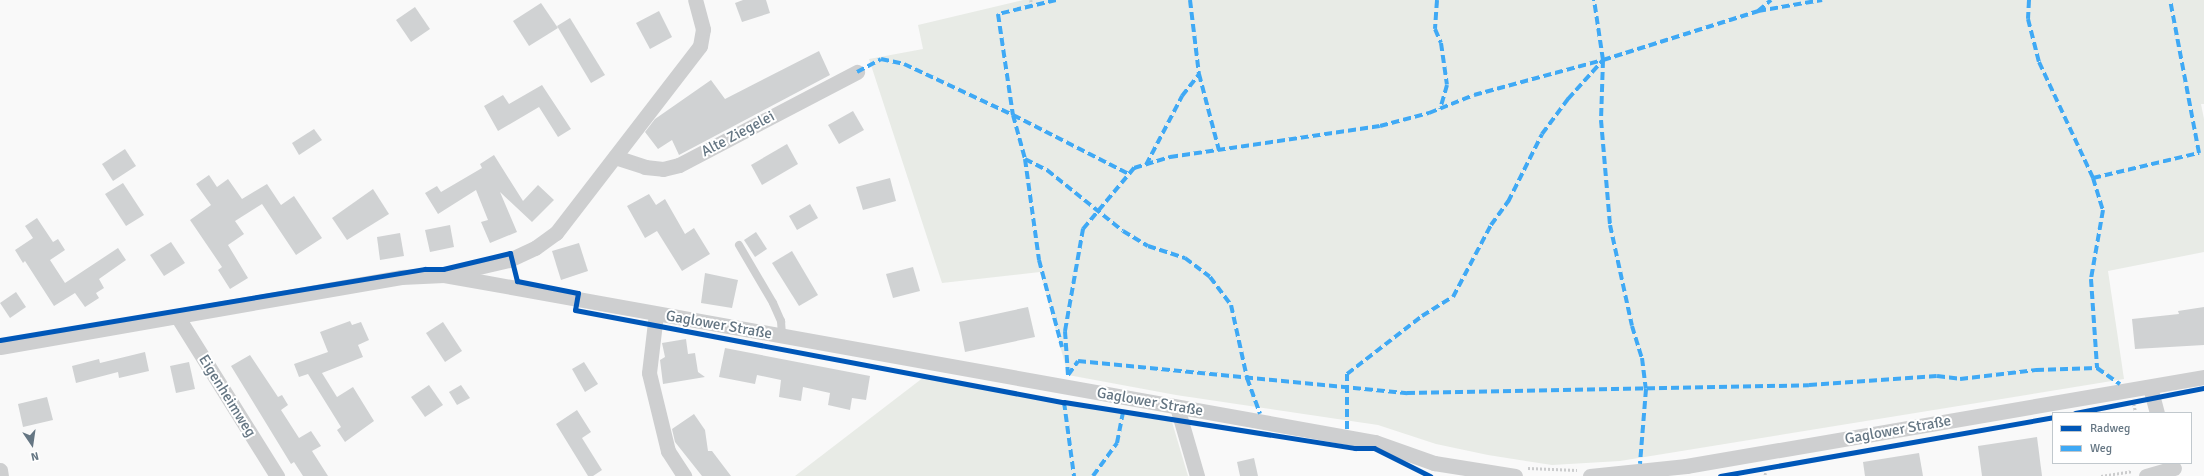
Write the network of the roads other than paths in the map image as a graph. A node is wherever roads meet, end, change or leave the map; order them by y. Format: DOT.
graph roads {
  1 [pos="695,0"];
  2 [pos="857,72"];
  3 [pos="615,157"];
  4 [pos="739,245"];
  5 [pos="509,260"];
  6 [pos="444,275"];
  7 [pos="497,283"];
  8 [pos="656,314"];
  9 [pos="177,316"];
  10 [pos="782,336"];
  11 [pos="0,348"];
  12 [pos="2204,377"];
  13 [pos="2150,387"];
  14 [pos="1177,407"];
  15 [pos="2158,412"];
  16 [pos="2174,469"];
  17 [pos="0,470"];
  18 [pos="1518,472"];
  19 [pos="1586,473"];
  20 [pos="2143,473"];
  21 [pos="2,476"];
  22 [pos="277,476"];
  23 [pos="684,476"];
  24 [pos="1197,476"];
  1 -- 3 [label="street"];
  2 -- 3 [label="street, Alte Ziegelei"];
  3 -- 5 [label="street"];
  4 -- 10 [label="lane, Gaglower Straße"];
  5 -- 6 [label="street"];
  5 -- 7 [label="street"];
  6 -- 7 [label="street, Gaglower Straße"];
  6 -- 9 [label="street, Gaglower Straße"];
  7 -- 8 [label="street, Gaglower Straße"];
  8 -- 10 [label="street, Gaglower Straße"];
  8 -- 23 [label="street, Gaglower Straße"];
  9 -- 11 [label="street, Gaglower Straße"];
  9 -- 22 [label="street, Eigenheimweg"];
  10 -- 14 [label="street, Gaglower Straße"];
  12 -- 13 [label="street, Gaglower Straße"];
  13 -- 15 [label="street"];
  13 -- 19 [label="street, Gaglower Straße"];
  14 -- 18 [label="street, Gaglower Straße"];
  14 -- 24 [label="street"];
  16 -- 20 [label="street"];
  17 -- 21 [label="street"];
}
